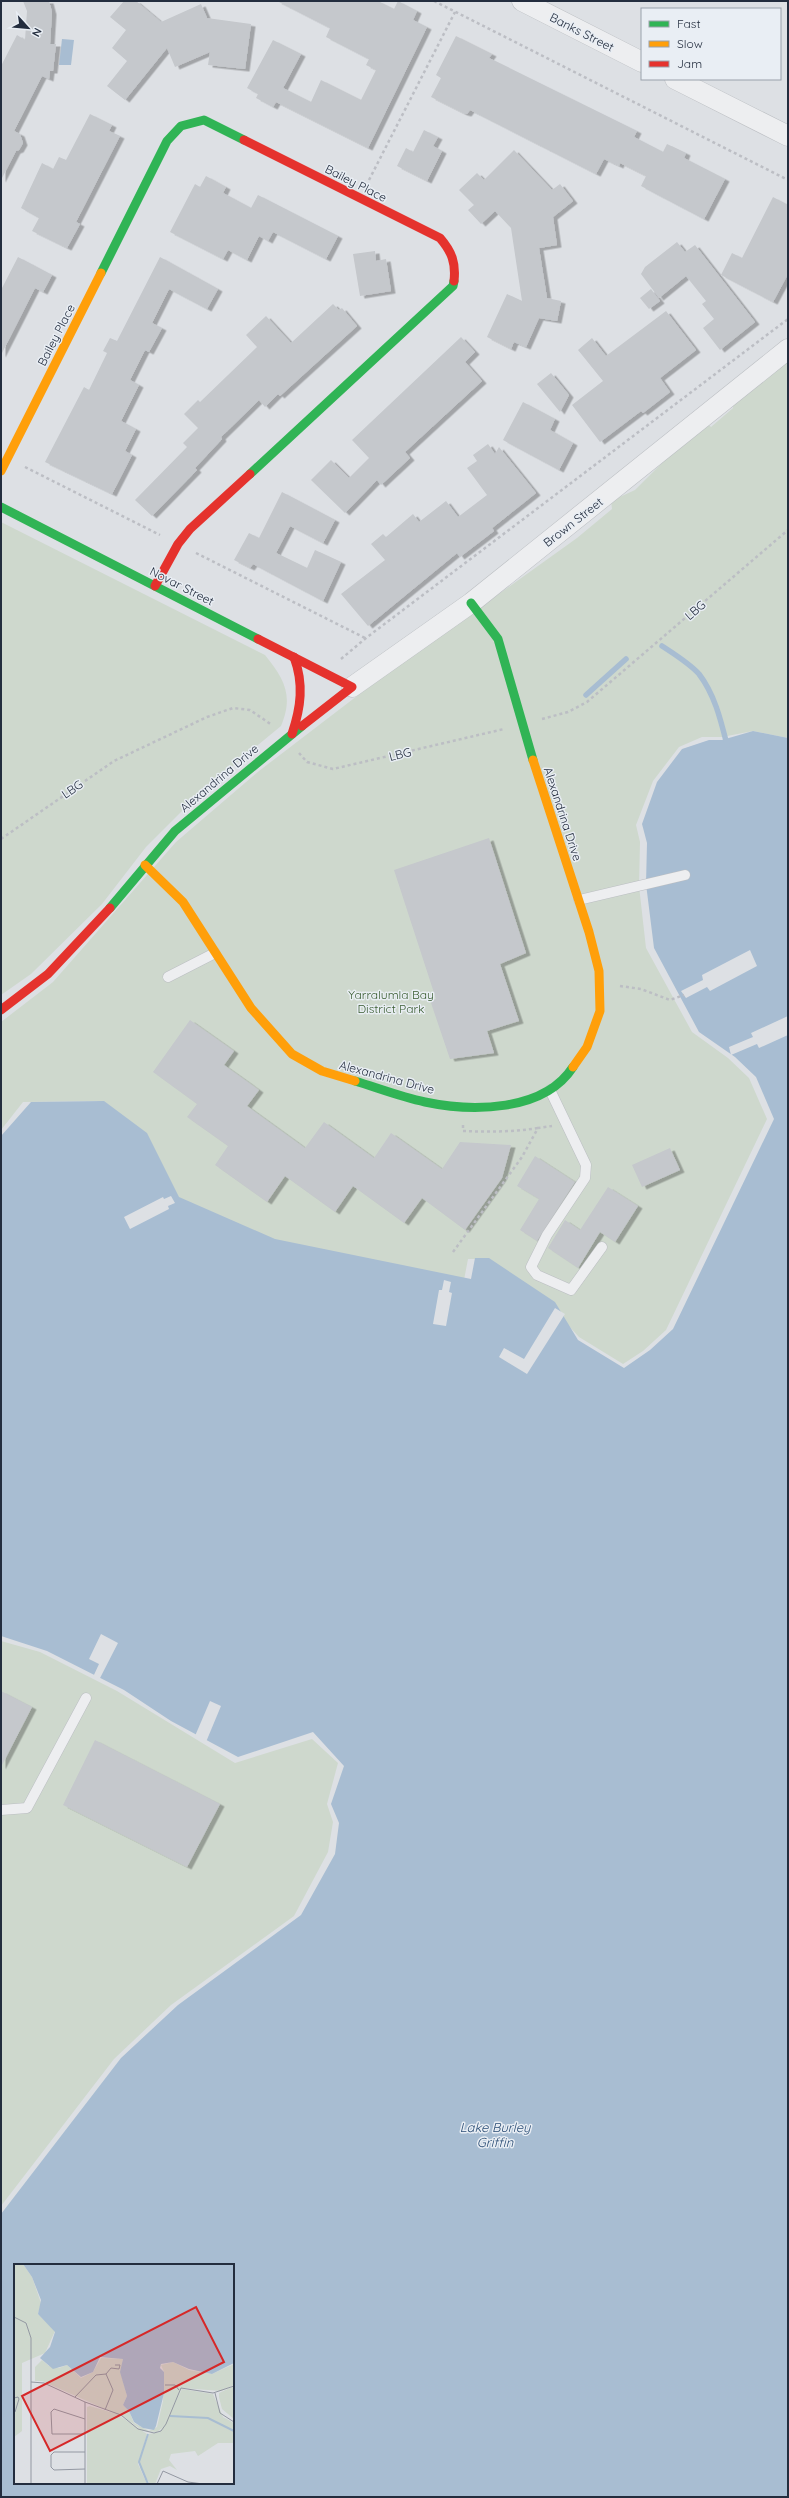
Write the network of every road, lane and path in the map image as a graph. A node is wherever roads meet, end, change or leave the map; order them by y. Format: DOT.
graph roads {
  1 [pos="434,1"];
  2 [pos="522,1"];
  3 [pos="455,12"];
  4 [pos="641,61"];
  5 [pos="677,80"];
  6 [pos="788,136"];
  7 [pos="788,180"];
  8 [pos="360,198"];
  9 [pos="788,319"];
  10 [pos="788,349"];
  11 [pos="1,471"];
  12 [pos="1,507"];
  13 [pos="788,530"];
  14 [pos="156,586"];
  15 [pos="472,603"];
  16 [pos="294,657"];
  17 [pos="326,673"];
  18 [pos="352,687"];
  19 [pos="524,724"];
  20 [pos="288,737"];
  21 [pos="1,839"];
  22 [pos="145,865"];
  23 [pos="685,875"];
  24 [pos="579,900"];
  25 [pos="215,953"];
  26 [pos="168,976"];
  27 [pos="599,984"];
  28 [pos="684,995"];
  29 [pos="1,1010"];
  30 [pos="550,1090"];
  31 [pos="535,1133"];
  32 [pos="602,1247"];
  33 [pos="453,1252"];
  34 [pos="86,1698"];
  35 [pos="1,1810"];
  1 -- 3 [label="path"];
  2 -- 4 [label="street, Banks Street"];
  3 -- 7 [label="path"];
  3 -- 8 [label="path"];
  5 -- 6 [label="street"];
  8 -- 11 [label="street, Bailey Place"];
  8 -- 14 [label="street, Bailey Place"];
  9 -- 17 [label="path"];
  10 -- 15 [label="street, Brown Street"];
  12 -- 14 [label="street, Novar Street"];
  13 -- 19 [label="path, LBG"];
  14 -- 16 [label="street, Novar Street"];
  15 -- 18 [label="street, Brown Street"];
  15 -- 19 [label="street, Alexandrina Drive"];
  16 -- 17 [label="street, Novar Street"];
  16 -- 20 [label="street"];
  17 -- 18 [label="street, Novar Street"];
  18 -- 20 [label="street, Alexandrina Drive"];
  19 -- 20 [label="path, LBG"];
  19 -- 24 [label="street, Alexandrina Drive"];
  20 -- 21 [label="path, LBG"];
  20 -- 22 [label="street, Alexandrina Drive"];
  22 -- 25 [label="street, Alexandrina Drive"];
  22 -- 29 [label="street, Alexandrina Drive"];
  23 -- 24 [label="lane"];
  24 -- 27 [label="street, Alexandrina Drive"];
  25 -- 26 [label="lane"];
  25 -- 30 [label="street, Alexandrina Drive"];
  27 -- 28 [label="path"];
  27 -- 30 [label="street, Alexandrina Drive"];
  30 -- 32 [label="lane"];
  31 -- 33 [label="path"];
  34 -- 35 [label="lane"];
}
